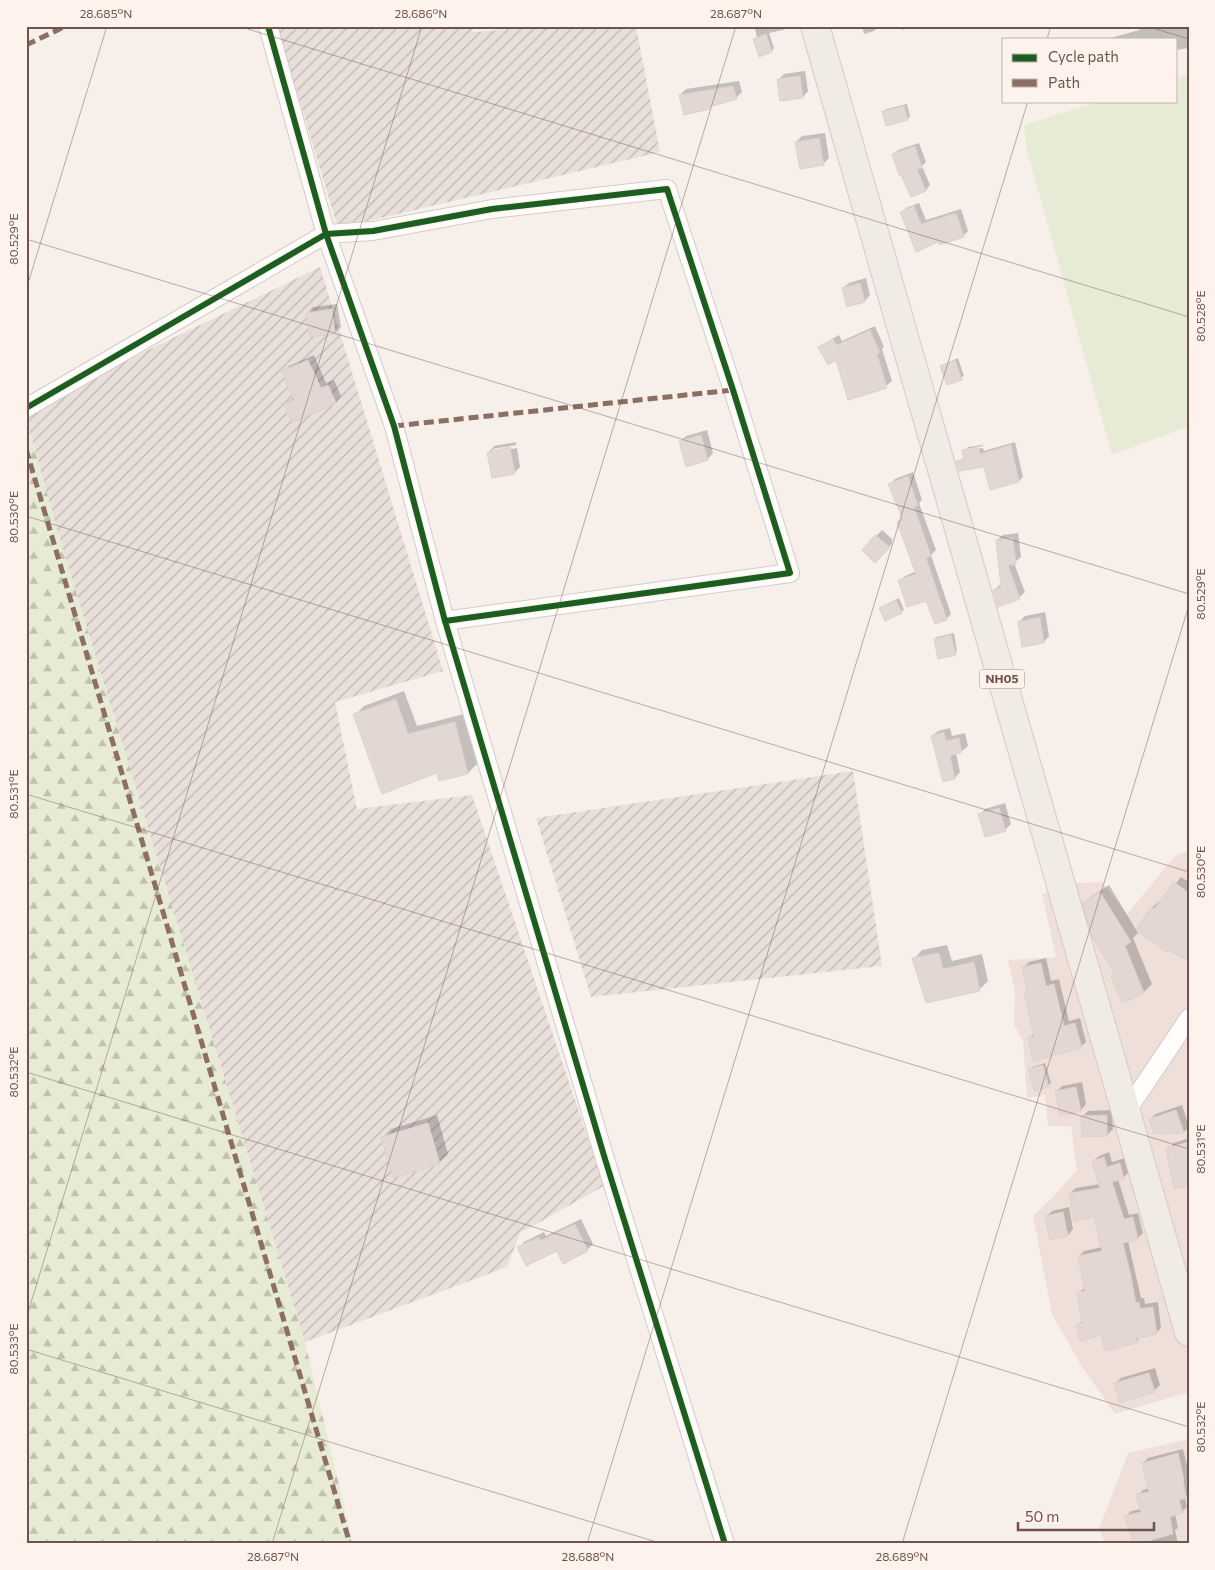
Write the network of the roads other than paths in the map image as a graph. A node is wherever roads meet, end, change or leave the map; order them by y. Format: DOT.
graph roads {
  1 [pos="268,26"];
  2 [pos="815,26"];
  3 [pos="326,234"];
  4 [pos="26,408"];
  5 [pos="445,621"];
  6 [pos="1189,1018"];
  7 [pos="1126,1112"];
  8 [pos="1189,1332"];
  9 [pos="725,1544"];
  1 -- 3 [label="street"];
  2 -- 7 [label="main road, NH05"];
  3 -- 4 [label="street"];
  3 -- 5 [label="street"];
  3 -- 5 [label="street"];
  5 -- 9 [label="street"];
  6 -- 7 [label="street"];
  7 -- 8 [label="main road, NH05"];
}
